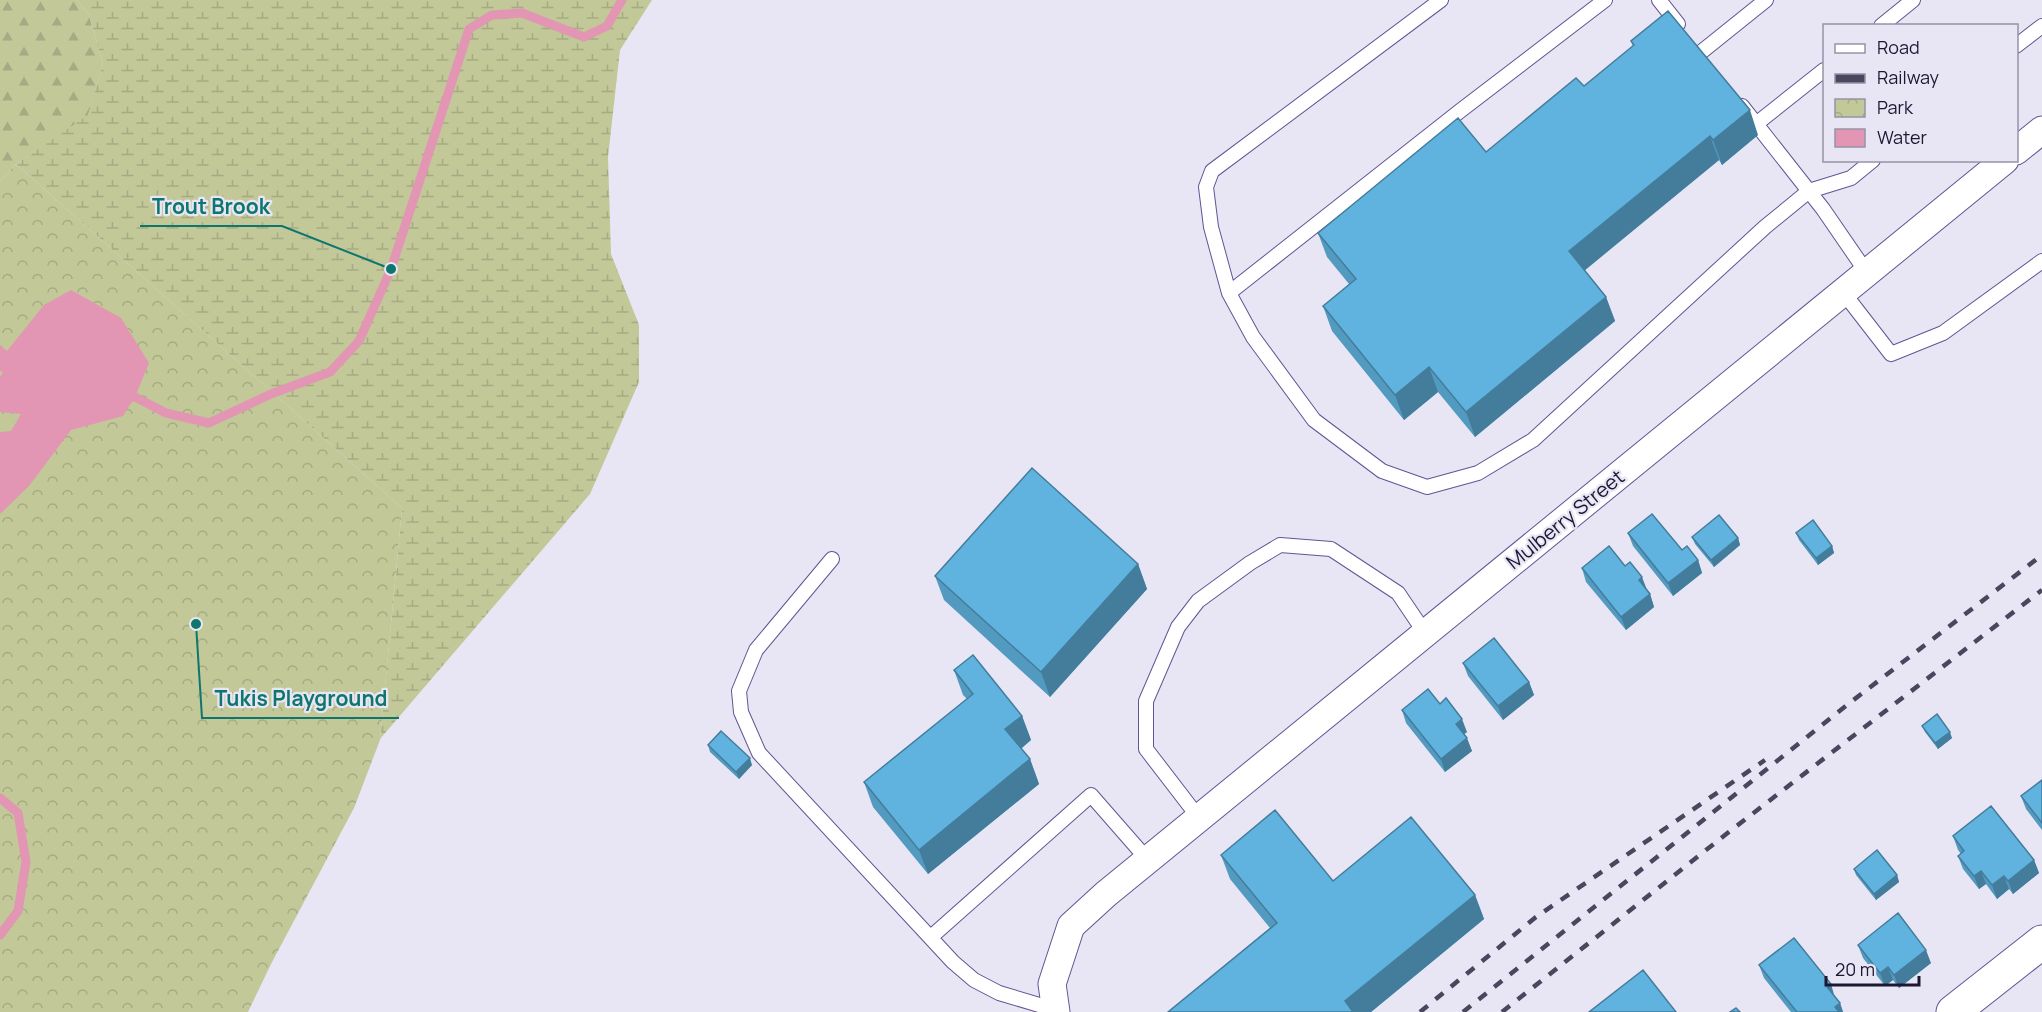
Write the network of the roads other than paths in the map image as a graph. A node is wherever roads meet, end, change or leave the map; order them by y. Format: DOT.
graph roads {
  1 [pos="1441,0"];
  2 [pos="1605,0"];
  3 [pos="1659,0"];
  4 [pos="1766,0"];
  5 [pos="1913,0"];
  6 [pos="1883,24"];
  7 [pos="2042,26"];
  8 [pos="2018,44"];
  9 [pos="1823,71"];
  10 [pos="1735,98"];
  11 [pos="1756,124"];
  12 [pos="2042,130"];
  13 [pos="2018,149"];
  14 [pos="1871,162"];
  15 [pos="2003,162"];
  16 [pos="1809,191"];
  17 [pos="2042,261"];
  18 [pos="1867,273"];
  19 [pos="1843,292"];
  20 [pos="1229,293"];
  21 [pos="832,559"];
  22 [pos="1425,633"];
  23 [pos="1199,818"];
  24 [pos="1147,860"];
  25 [pos="931,938"];
  26 [pos="2042,942"];
  27 [pos="1056,1011"];
  28 [pos="1953,1012"];
  1 -- 20 [label="lane"];
  2 -- 20 [label="lane"];
  3 -- 4 [label="lane"];
  5 -- 6 [label="lane"];
  7 -- 8 [label="lane"];
  9 -- 11 [label="lane"];
  10 -- 11 [label="lane"];
  11 -- 16 [label="lane"];
  12 -- 13 [label="street"];
  14 -- 16 [label="lane"];
  15 -- 18 [label="street, Mulberry Street"];
  16 -- 18 [label="lane"];
  16 -- 20 [label="lane"];
  17 -- 19 [label="lane"];
  18 -- 19 [label="street, Mulberry Street"];
  19 -- 22 [label="street, Mulberry Street"];
  21 -- 25 [label="lane"];
  22 -- 23 [label="street, Mulberry Street"];
  22 -- 23 [label="lane"];
  23 -- 24 [label="street, Mulberry Street"];
  24 -- 25 [label="lane"];
  24 -- 27 [label="street, Mulberry Street"];
  25 -- 27 [label="lane"];
  26 -- 28 [label="main road"];
}
